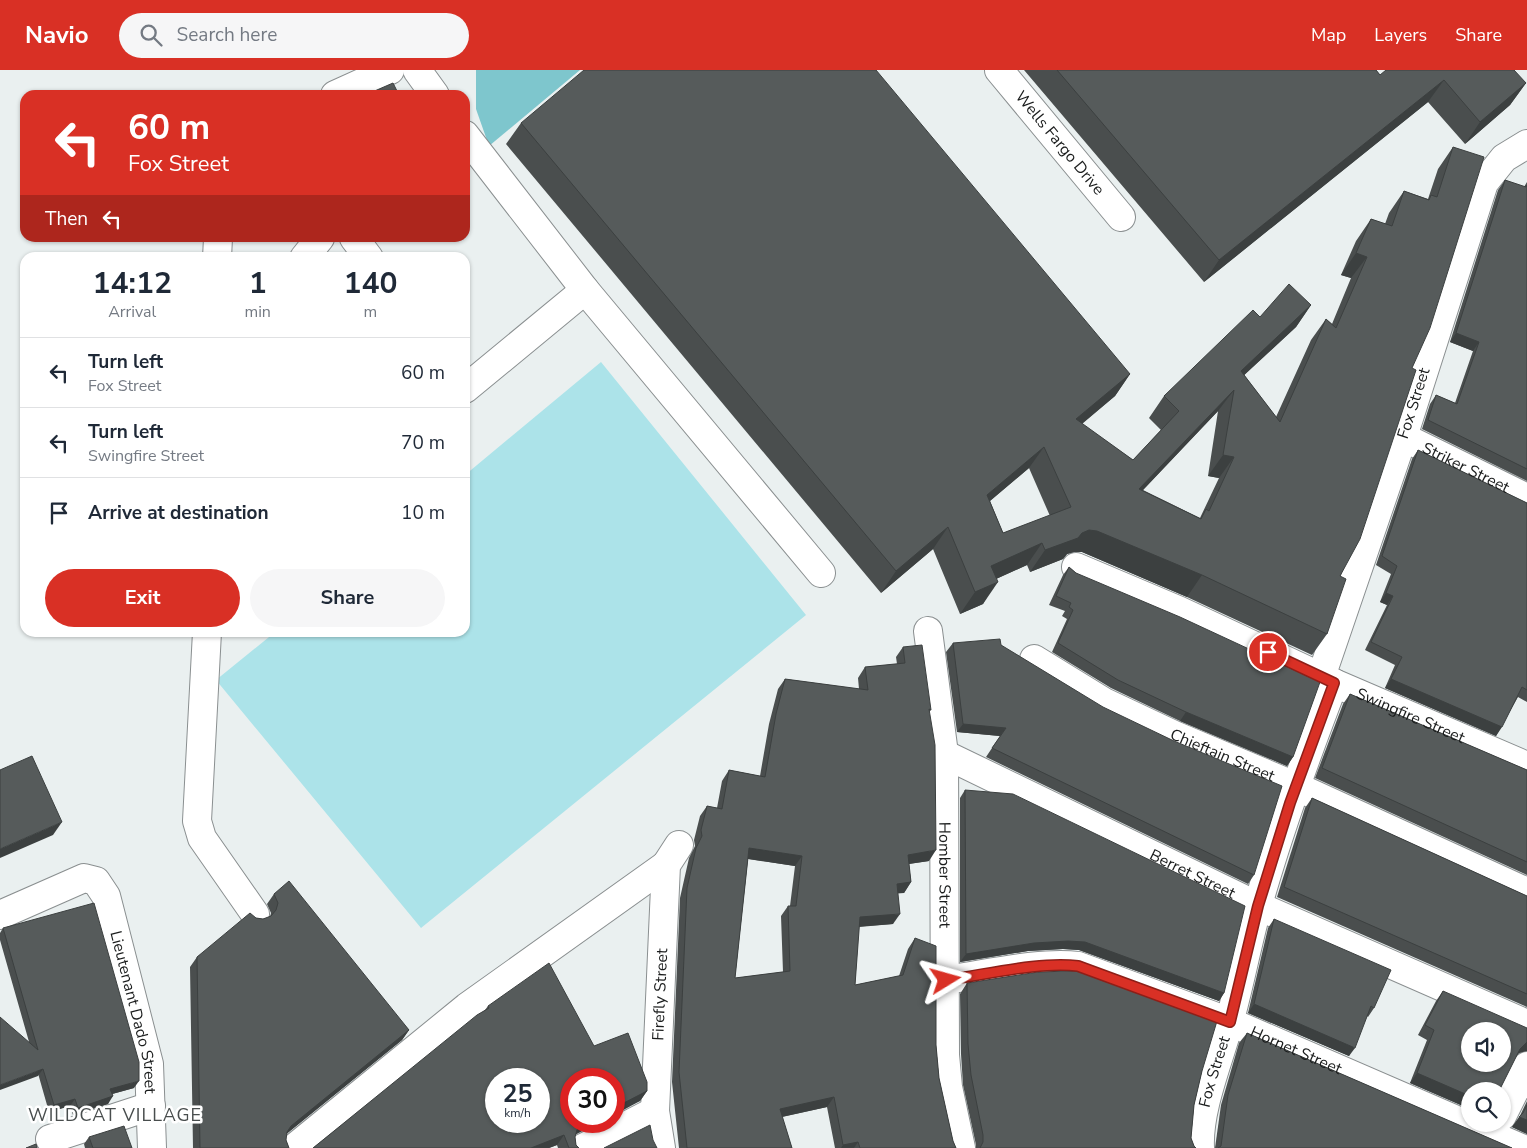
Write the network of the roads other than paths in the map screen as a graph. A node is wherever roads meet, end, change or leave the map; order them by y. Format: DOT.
graph roads {
  1 [pos="390,70"];
  2 [pos="417,70"];
  3 [pos="999,70"];
  4 [pos="346,90"];
  5 [pos="431,90"];
  6 [pos="470,141"];
  7 [pos="1527,144"];
  8 [pos="1121,216"];
  9 [pos="317,242"];
  10 [pos="309,252"];
  11 [pos="585,290"];
  12 [pos="470,385"];
  13 [pos="1403,438"];
  14 [pos="1527,498"];
  15 [pos="1076,568"];
  16 [pos="821,573"];
  17 [pos="928,631"];
  18 [pos="207,637"];
  19 [pos="1034,659"];
  20 [pos="1327,680"];
  21 [pos="944,754"];
  22 [pos="1527,766"];
  23 [pos="1295,786"];
  24 [pos="1527,892"];
  25 [pos="1258,906"];
  26 [pos="255,914"];
  27 [pos="0,915"];
  28 [pos="946,980"];
  29 [pos="1230,1022"];
  30 [pos="1527,1024"];
  31 [pos="1527,1066"];
  32 [pos="1511,1098"];
  33 [pos="151,1106"];
  34 [pos="655,1111"];
  35 [pos="1461,1117"];
  36 [pos="1497,1132"];
  37 [pos="50,1139"];
  38 [pos="152,1148"];
  39 [pos="294,1148"];
  40 [pos="583,1148"];
  41 [pos="661,1148"];
  42 [pos="961,1148"];
  43 [pos="1200,1148"];
  44 [pos="1521,1148"];
  1 -- 4 [label="street"];
  2 -- 5 [label="street"];
  3 -- 8 [label="street, Wells Fargo Drive"];
  6 -- 11 [label="street"];
  7 -- 13 [label="street, Fox Street"];
  9 -- 10 [label="street"];
  11 -- 12 [label="street"];
  11 -- 16 [label="street"];
  13 -- 14 [label="street, Striker Street"];
  13 -- 20 [label="street, Fox Street"];
  15 -- 20 [label="street, Swingfire Street"];
  17 -- 21 [label="street, Homber Street"];
  18 -- 26 [label="street"];
  19 -- 23 [label="street, Chieftain Street"];
  20 -- 22 [label="street, Swingfire Street"];
  20 -- 23 [label="street, Fox Street"];
  21 -- 25 [label="street, Berret Street"];
  21 -- 28 [label="street, Homber Street"];
  23 -- 24 [label="street, Chieftain Street"];
  23 -- 25 [label="street, Fox Street"];
  25 -- 29 [label="street, Fox Street"];
  25 -- 30 [label="street, Berret Street"];
  27 -- 33 [label="street, Lieutenant Dado Street"];
  28 -- 29 [label="street, Hornet Street"];
  28 -- 42 [label="street, Homber Street"];
  29 -- 35 [label="street, Hornet Street"];
  29 -- 43 [label="street, Fox Street"];
  31 -- 32 [label="street"];
  33 -- 37 [label="street"];
  33 -- 38 [label="street, Lieutenant Dado Street"];
  34 -- 39 [label="street, Firefly Street"];
  34 -- 40 [label="street"];
  34 -- 41 [label="street, Firefly Street"];
  36 -- 44 [label="street, Hornet Street"];
}
